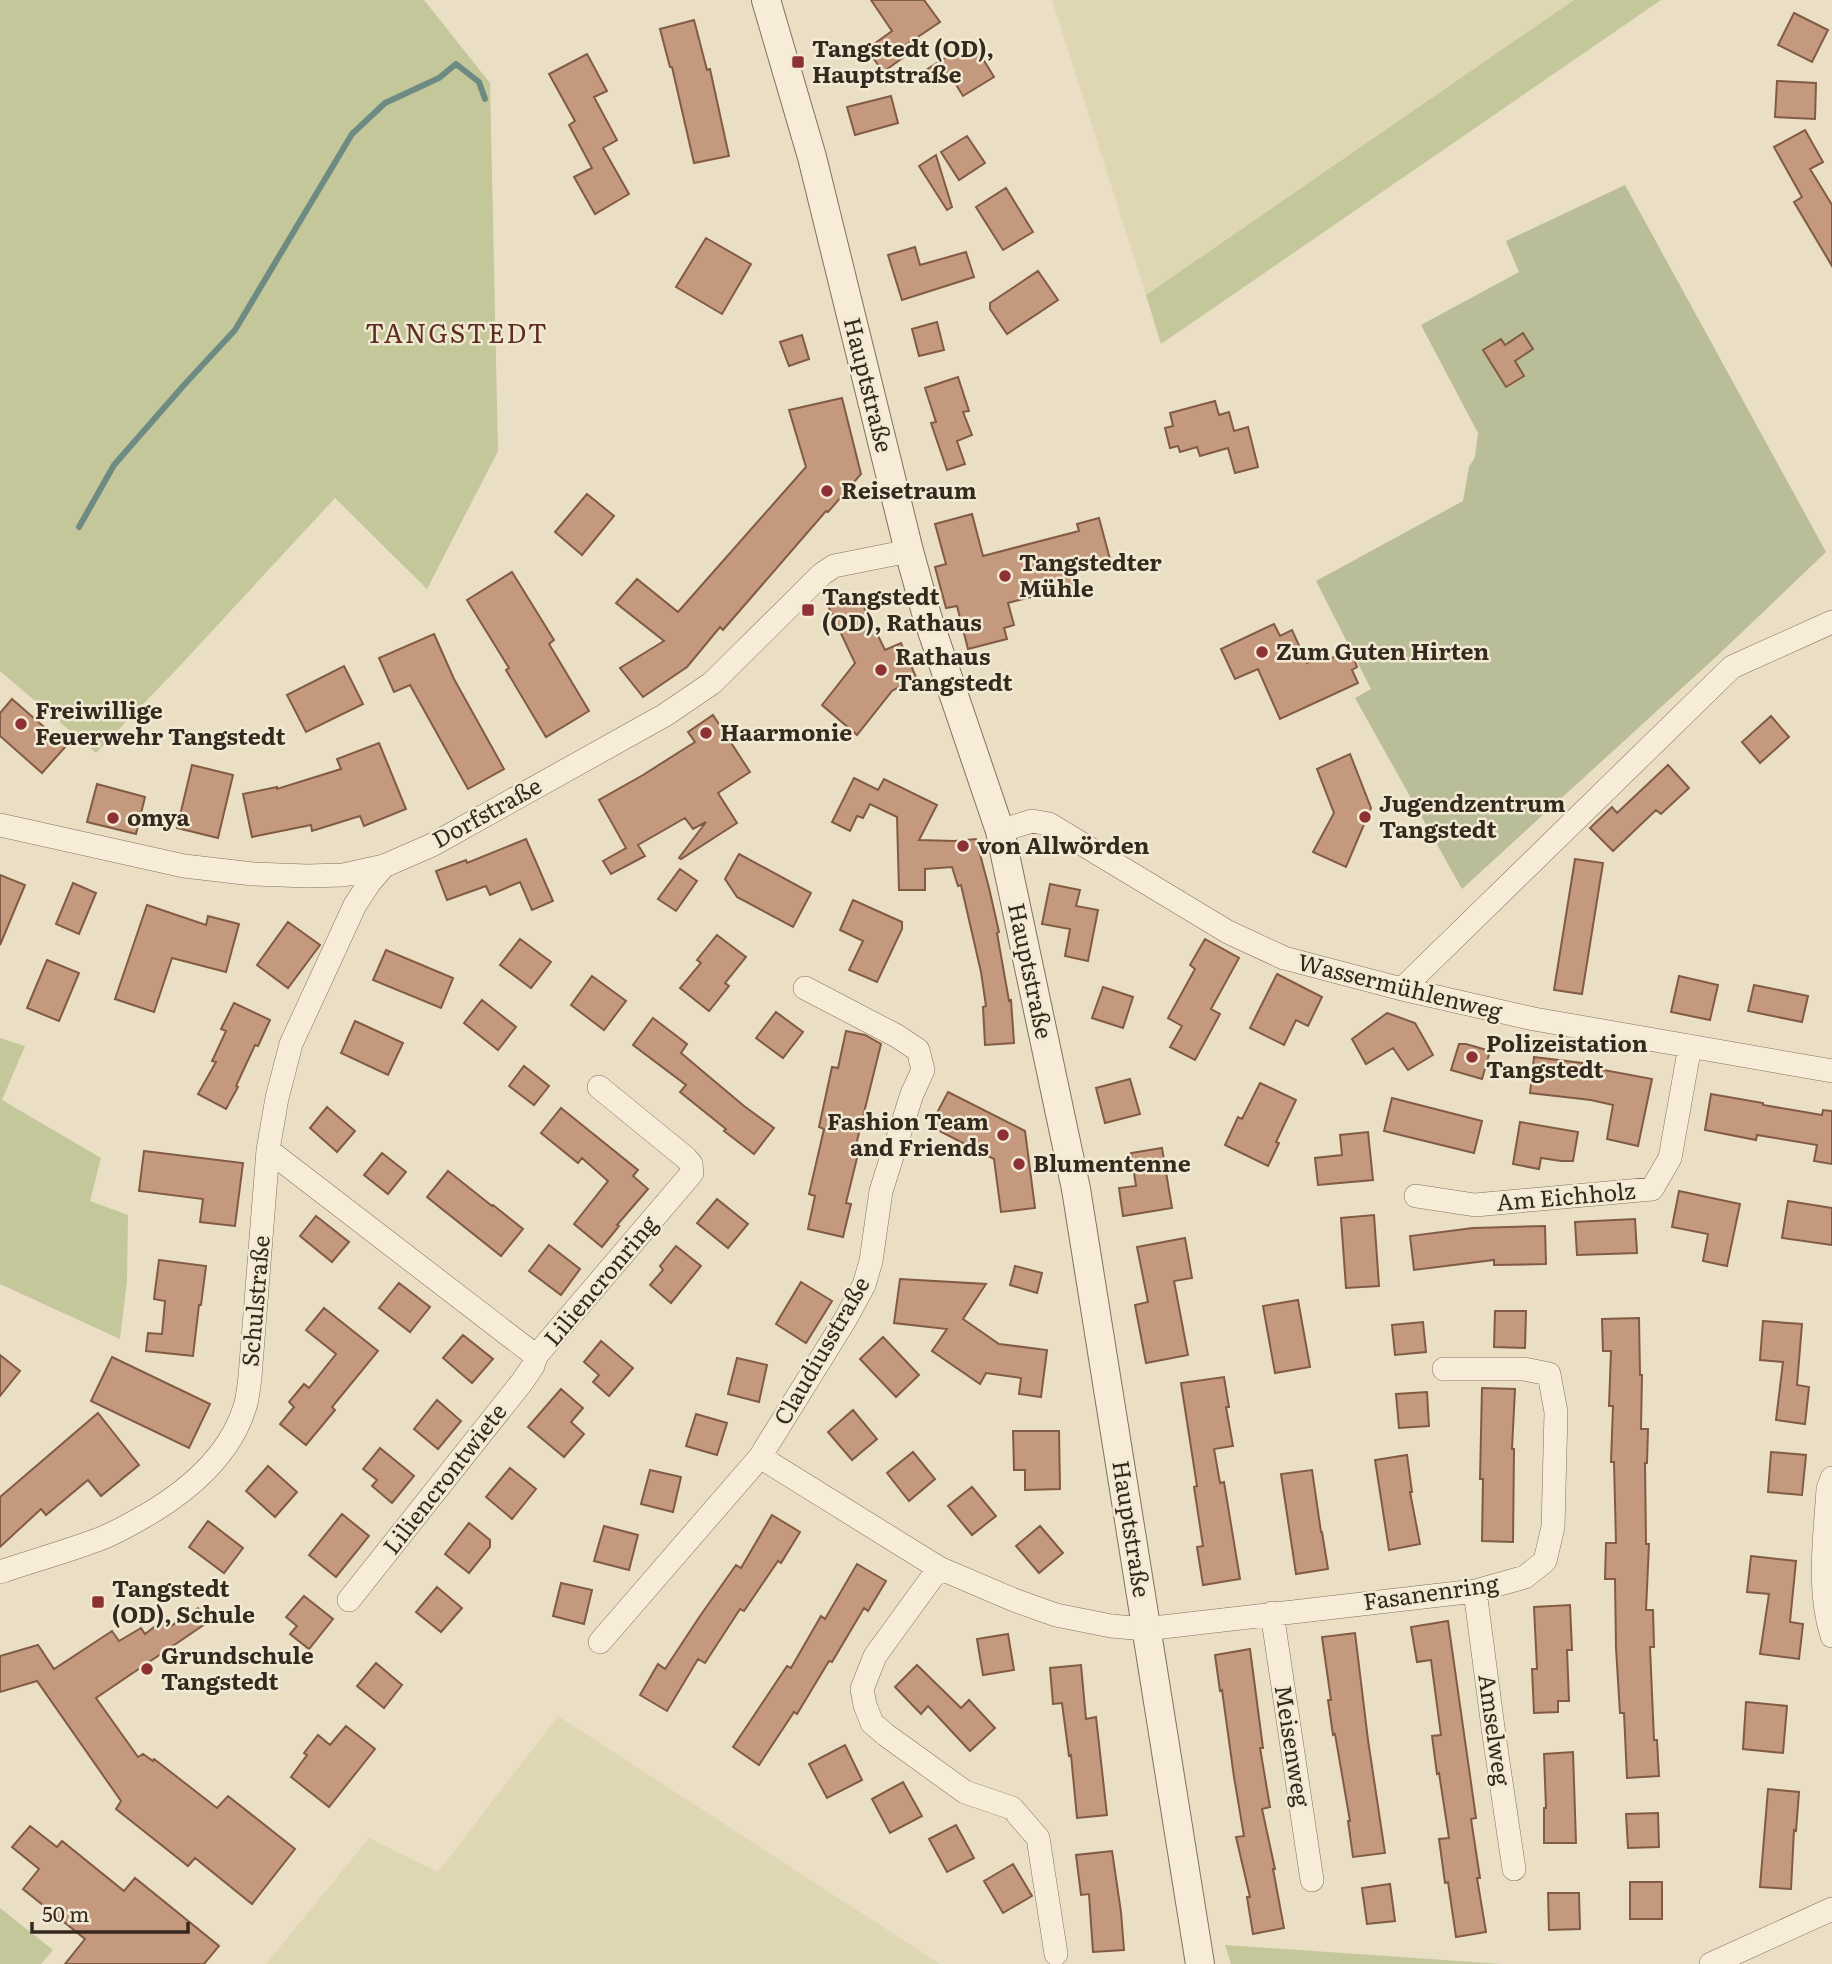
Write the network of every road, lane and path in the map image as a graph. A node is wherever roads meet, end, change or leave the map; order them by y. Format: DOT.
graph roads {
  1 [pos="766,0"];
  2 [pos="909,551"];
  3 [pos="1832,622"];
  4 [pos="0,825"];
  5 [pos="1000,831"];
  6 [pos="384,866"];
  7 [pos="343,875"];
  8 [pos="355,905"];
  9 [pos="805,988"];
  10 [pos="1402,989"];
  11 [pos="1690,1046"];
  12 [pos="1832,1071"];
  13 [pos="599,1087"];
  14 [pos="268,1150"];
  15 [pos="1416,1196"];
  16 [pos="537,1356"];
  17 [pos="1444,1369"];
  18 [pos="760,1457"];
  19 [pos="1832,1478"];
  20 [pos="939,1568"];
  21 [pos="0,1572"];
  22 [pos="1475,1591"];
  23 [pos="349,1600"];
  24 [pos="1272,1613"];
  25 [pos="1145,1629"];
  26 [pos="1832,1636"];
  27 [pos="600,1642"];
  28 [pos="1514,1869"];
  29 [pos="1312,1880"];
  30 [pos="1832,1909"];
  31 [pos="1056,1954"];
  32 [pos="1200,1964"];
  33 [pos="1711,1964"];
  1 -- 2 [label="street, Hauptstraße"];
  2 -- 5 [label="street, Hauptstraße"];
  2 -- 6 [label="street, Dorfstraße"];
  3 -- 10 [label="street"];
  4 -- 7 [label="street, Dorfstraße"];
  5 -- 10 [label="street, Wassermühlenweg"];
  5 -- 25 [label="street, Hauptstraße"];
  6 -- 7 [label="street, Dorfstraße"];
  6 -- 8 [label="street, Schulstraße"];
  7 -- 8 [label="street"];
  8 -- 14 [label="street, Schulstraße"];
  9 -- 18 [label="street, Claudiusstraße"];
  10 -- 11 [label="street, Wassermühlenweg"];
  11 -- 12 [label="street, Wassermühlenweg"];
  11 -- 15 [label="street, Am Eichholz"];
  13 -- 16 [label="street, Liliencronring"];
  14 -- 16 [label="street, Liliencronring"];
  14 -- 21 [label="street, Schulstraße"];
  16 -- 23 [label="street, Liliencrontwiete"];
  17 -- 22 [label="street, Fasanenring"];
  18 -- 20 [label="street, Fasanenring"];
  18 -- 27 [label="street, Claudiusstraße"];
  19 -- 26 [label="street"];
  20 -- 25 [label="street, Fasanenring"];
  20 -- 31 [label="street"];
  22 -- 24 [label="street, Fasanenring"];
  22 -- 28 [label="street, Amselweg"];
  24 -- 25 [label="street, Fasanenring"];
  24 -- 29 [label="street, Meisenweg"];
  25 -- 32 [label="street, Hauptstraße"];
  30 -- 33 [label="street"];
}
